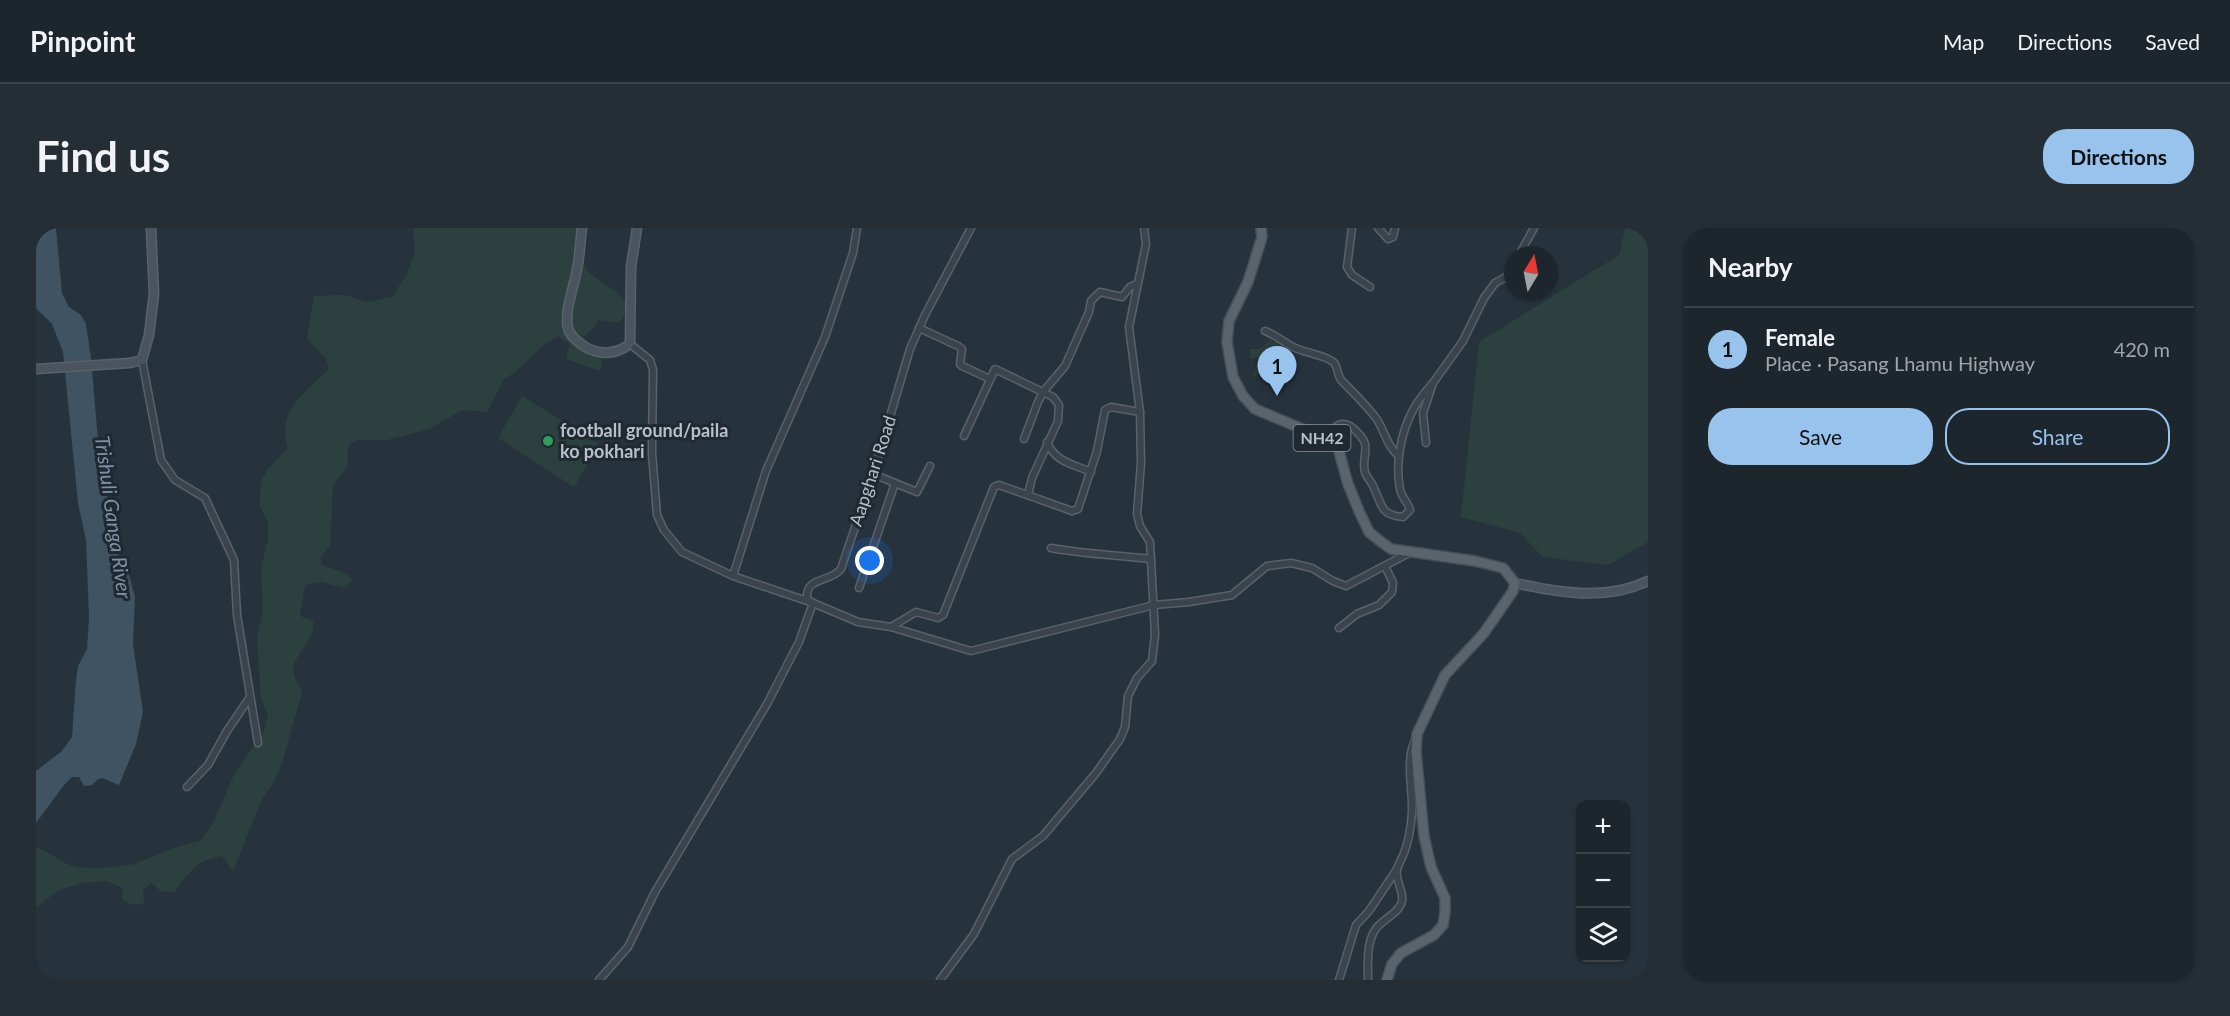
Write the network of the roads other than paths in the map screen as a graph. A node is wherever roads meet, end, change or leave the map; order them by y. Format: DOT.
graph roads {
  1 [pos="151,228"];
  2 [pos="582,228"];
  3 [pos="637,228"];
  4 [pos="857,228"];
  5 [pos="971,228"];
  6 [pos="1144,228"];
  7 [pos="1261,228"];
  8 [pos="1352,228"];
  9 [pos="1378,228"];
  10 [pos="1395,228"];
  11 [pos="1534,228"];
  12 [pos="1524,246"];
  13 [pos="1504,278"];
  14 [pos="1137,284"];
  15 [pos="1370,287"];
  16 [pos="919,328"];
  17 [pos="1265,330"];
  18 [pos="630,344"];
  19 [pos="142,360"];
  20 [pos="36,369"];
  21 [pos="990,379"];
  22 [pos="1433,383"];
  23 [pos="1044,392"];
  24 [pos="1140,412"];
  25 [pos="964,436"];
  26 [pos="1024,439"];
  27 [pos="1326,440"];
  28 [pos="1047,442"];
  29 [pos="1426,443"];
  30 [pos="1400,456"];
  31 [pos="930,466"];
  32 [pos="1091,472"];
  33 [pos="873,474"];
  34 [pos="895,483"];
  35 [pos="1028,495"];
  36 [pos="1051,548"];
  37 [pos="1410,552"];
  38 [pos="1151,559"];
  39 [pos="1384,566"];
  40 [pos="733,576"];
  41 [pos="1648,581"];
  42 [pos="1515,583"];
  43 [pos="859,588"];
  44 [pos="813,603"];
  45 [pos="1154,605"];
  46 [pos="891,627"];
  47 [pos="1339,628"];
  48 [pos="251,697"];
  49 [pos="1417,734"];
  50 [pos="258,743"];
  51 [pos="187,787"];
  52 [pos="1397,869"];
  53 [pos="599,980"];
  54 [pos="940,980"];
  55 [pos="1339,980"];
  56 [pos="1368,980"];
  57 [pos="1388,980"];
  1 -- 19 [label="street"];
  2 -- 18 [label="street"];
  3 -- 18 [label="street"];
  4 -- 40 [label="street"];
  5 -- 16 [label="street, Aapghari Road"];
  6 -- 14 [label="street"];
  7 -- 27 [label="main road, NH42"];
  8 -- 15 [label="street"];
  9 -- 10 [label="street"];
  11 -- 12 [label="street"];
  13 -- 22 [label="street"];
  14 -- 23 [label="street"];
  14 -- 24 [label="street"];
  16 -- 21 [label="street"];
  16 -- 33 [label="street, Aapghari Road"];
  17 -- 30 [label="street"];
  18 -- 40 [label="street"];
  19 -- 20 [label="street"];
  19 -- 48 [label="street"];
  21 -- 23 [label="street"];
  21 -- 25 [label="street"];
  22 -- 29 [label="street"];
  22 -- 30 [label="street"];
  23 -- 26 [label="street"];
  23 -- 28 [label="street"];
  24 -- 32 [label="street"];
  24 -- 38 [label="street"];
  27 -- 30 [label="street"];
  27 -- 37 [label="main road, NH42"];
  28 -- 32 [label="street"];
  28 -- 35 [label="street"];
  31 -- 34 [label="street"];
  32 -- 35 [label="street"];
  33 -- 34 [label="street"];
  33 -- 44 [label="street, Aapghari Road"];
  34 -- 43 [label="street"];
  35 -- 46 [label="street"];
  36 -- 38 [label="street"];
  37 -- 39 [label="street"];
  37 -- 42 [label="main road, NH42"];
  38 -- 45 [label="street"];
  39 -- 45 [label="street"];
  39 -- 47 [label="street"];
  40 -- 44 [label="street"];
  41 -- 42 [label="street"];
  42 -- 49 [label="main road"];
  44 -- 46 [label="street"];
  44 -- 53 [label="street"];
  45 -- 46 [label="street"];
  45 -- 54 [label="street"];
  48 -- 50 [label="street"];
  48 -- 51 [label="street"];
  49 -- 52 [label="street"];
  49 -- 57 [label="main road"];
  52 -- 55 [label="street"];
  52 -- 56 [label="street"];
}
